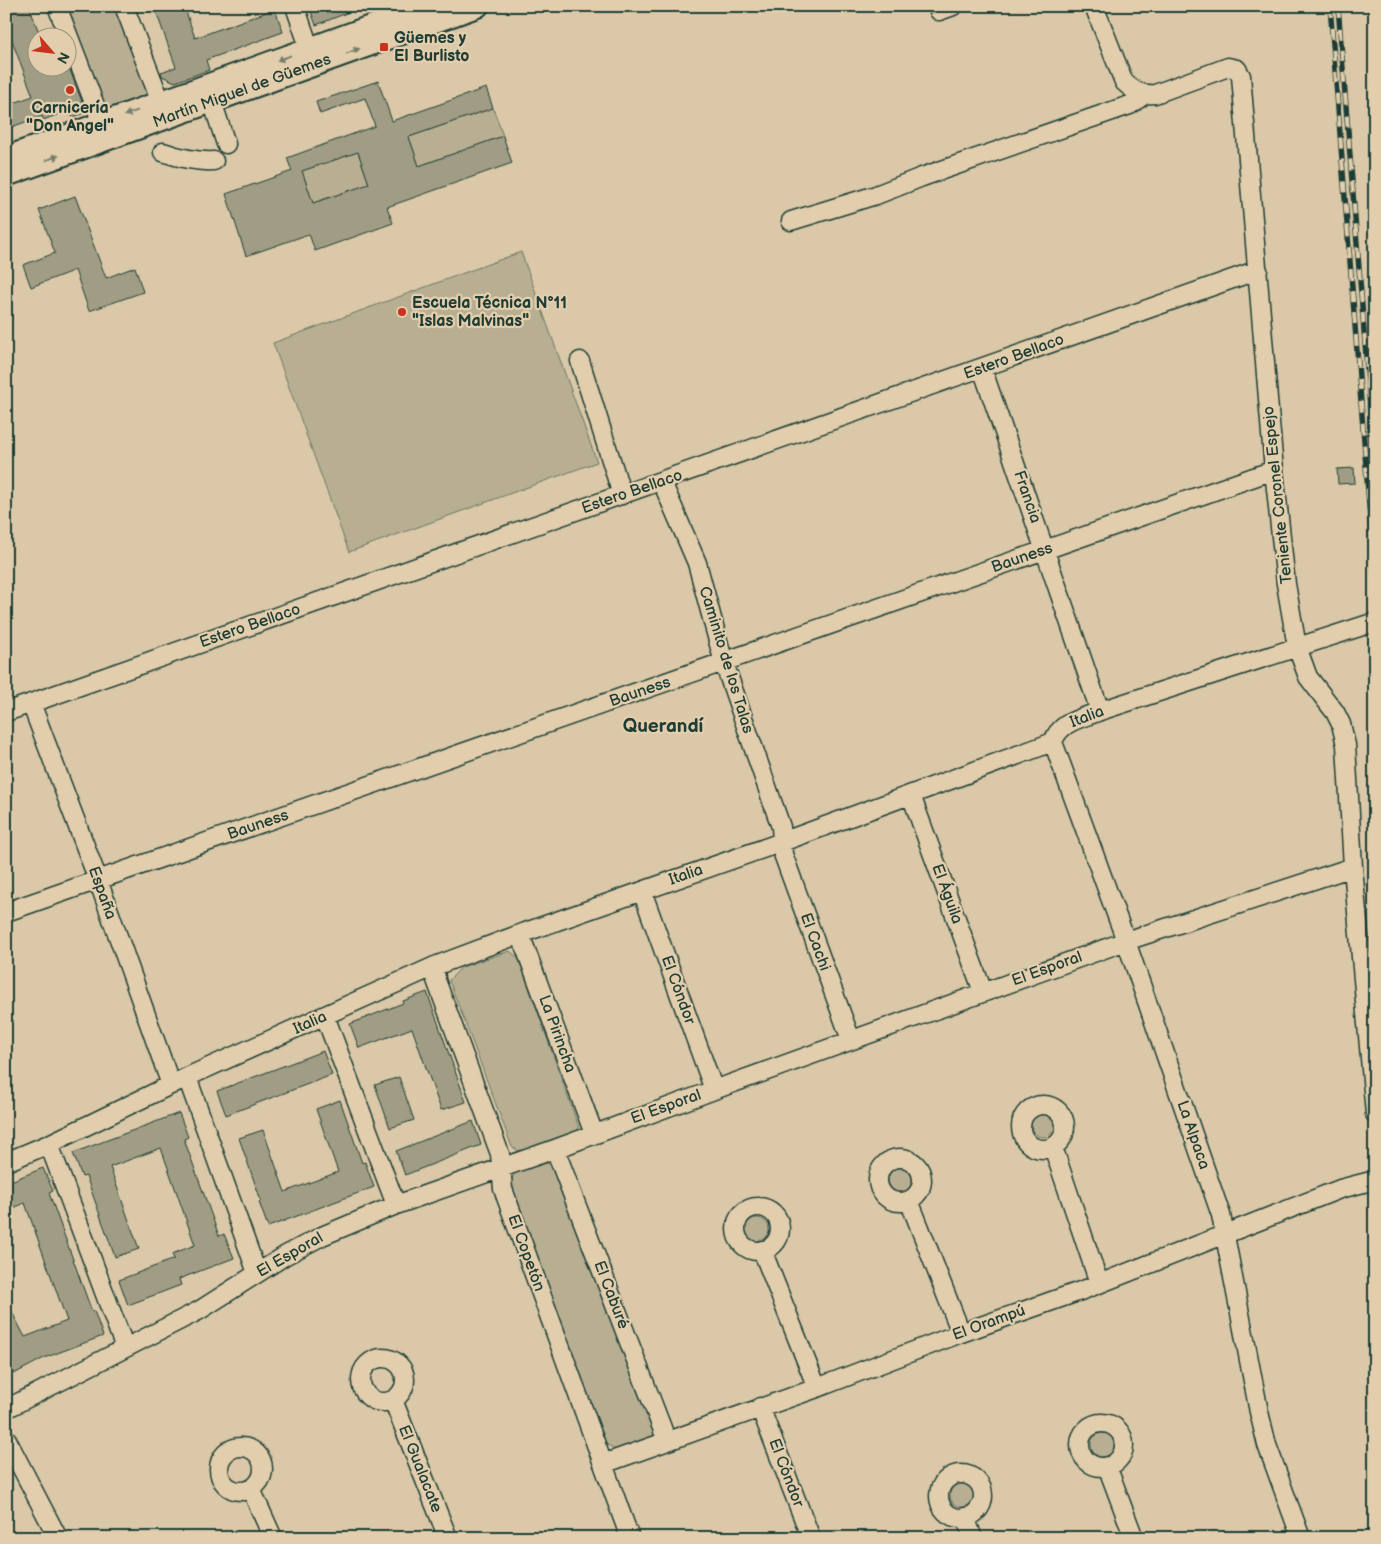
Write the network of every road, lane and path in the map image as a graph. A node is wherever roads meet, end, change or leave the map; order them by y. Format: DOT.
graph roads {
  1 [pos="57,6"];
  2 [pos="124,6"];
  3 [pos="295,6"];
  4 [pos="477,6"];
  5 [pos="1094,6"];
  6 [pos="440,10"];
  7 [pos="312,57"];
  8 [pos="1144,95"];
  9 [pos="212,101"];
  10 [pos="164,110"];
  11 [pos="104,131"];
  12 [pos="226,144"];
  13 [pos="163,152"];
  14 [pos="6,158"];
  15 [pos="214,161"];
  16 [pos="6,175"];
  17 [pos="791,221"];
  18 [pos="1258,270"];
  19 [pos="580,361"];
  20 [pos="982,368"];
  21 [pos="1274,470"];
  22 [pos="662,482"];
  23 [pos="622,496"];
  24 [pos="1046,550"];
  25 [pos="1370,623"];
  26 [pos="1297,647"];
  27 [pos="724,663"];
  28 [pos="31,703"];
  29 [pos="1100,711"];
  30 [pos="6,712"];
  31 [pos="1053,742"];
  32 [pos="911,795"];
  33 [pos="782,842"];
  34 [pos="1353,867"];
  35 [pos="98,880"];
  36 [pos="642,891"];
  37 [pos="6,912"];
  38 [pos="520,934"];
  39 [pos="1126,941"];
  40 [pos="435,966"];
  41 [pos="983,992"];
  42 [pos="325,1016"];
  43 [pos="851,1040"];
  44 [pos="188,1077"];
  45 [pos="171,1085"];
  46 [pos="714,1090"];
  47 [pos="1375,1114"];
  48 [pos="594,1134"];
  49 [pos="50,1144"];
  50 [pos="1053,1147"];
  51 [pos="555,1149"];
  52 [pos="6,1162"];
  53 [pos="500,1168"];
  54 [pos="1375,1180"];
  55 [pos="910,1200"];
  56 [pos="396,1205"];
  57 [pos="1224,1234"];
  58 [pos="762,1250"];
  59 [pos="257,1273"];
  60 [pos="1099,1283"];
  61 [pos="961,1332"];
  62 [pos="125,1348"];
  63 [pos="817,1388"];
  64 [pos="393,1400"];
  65 [pos="760,1408"];
  66 [pos="6,1409"];
  67 [pos="6,1438"];
  68 [pos="667,1441"];
  69 [pos="603,1464"];
  70 [pos="1107,1466"];
  71 [pos="251,1489"];
  72 [pos="965,1518"];
  73 [pos="58,1538"];
  74 [pos="273,1538"];
  75 [pos="448,1538"];
  76 [pos="630,1538"];
  77 [pos="811,1538"];
  78 [pos="973,1538"];
  79 [pos="1134,1538"];
  80 [pos="1301,1538"];
  1 -- 11 [label="street"];
  2 -- 10 [label="street"];
  3 -- 7 [label="street"];
  4 -- 6 [label="main road, Martín Miguel de Güemes"];
  5 -- 8 [label="street"];
  6 -- 7 [label="main road, Martín Miguel de Güemes"];
  7 -- 9 [label="main road, Martín Miguel de Güemes"];
  7 -- 10 [label="main road, Martín Miguel de Güemes, one-way"];
  8 -- 17 [label="street"];
  8 -- 18 [label="street, Teniente Coronel Espejo"];
  9 -- 10 [label="main road, Martín Miguel de Güemes"];
  9 -- 12 [label="street"];
  10 -- 11 [label="main road, Martín Miguel de Güemes"];
  11 -- 14 [label="main road, Martín Miguel de Güemes"];
  16 -- 11 [label="main road, Martín Miguel de Güemes, one-way"];
  13 -- 15 [label="street"];
  18 -- 20 [label="street, Estero Bellaco"];
  18 -- 21 [label="street, Teniente Coronel Espejo"];
  19 -- 23 [label="street"];
  20 -- 22 [label="street, Estero Bellaco"];
  20 -- 24 [label="street, Francia"];
  21 -- 24 [label="street, Bauness"];
  21 -- 26 [label="street, Teniente Coronel Espejo"];
  22 -- 23 [label="street, Estero Bellaco"];
  22 -- 27 [label="street, Caminito de los Talas"];
  23 -- 28 [label="street, Estero Bellaco"];
  24 -- 27 [label="street, Bauness"];
  24 -- 29 [label="street, Francia"];
  25 -- 26 [label="street, Italia"];
  26 -- 29 [label="street, Italia"];
  26 -- 34 [label="street, Teniente Coronel Espejo"];
  27 -- 33 [label="street, Caminito de los Talas"];
  27 -- 35 [label="street, Bauness"];
  28 -- 30 [label="street, Estero Bellaco"];
  28 -- 35 [label="street, España"];
  29 -- 31 [label="street, Italia"];
  31 -- 32 [label="street, Italia"];
  31 -- 39 [label="street, La Alpaca"];
  32 -- 33 [label="street, Italia"];
  32 -- 41 [label="street, El Águila"];
  33 -- 36 [label="street, Italia"];
  33 -- 43 [label="street, El Cachi"];
  34 -- 39 [label="street, El Esporal"];
  34 -- 47 [label="street, Teniente Coronel Espejo"];
  35 -- 37 [label="street, Bauness"];
  35 -- 45 [label="street, España"];
  36 -- 38 [label="street, Italia"];
  36 -- 46 [label="street, El Cóndor"];
  38 -- 40 [label="street, Italia"];
  38 -- 48 [label="street, La Pirincha"];
  39 -- 41 [label="street, El Esporal"];
  39 -- 57 [label="street, La Alpaca"];
  40 -- 42 [label="street, Italia"];
  40 -- 53 [label="street, El Copetón"];
  41 -- 43 [label="street, El Esporal"];
  42 -- 44 [label="street, Italia"];
  42 -- 56 [label="street"];
  43 -- 46 [label="street, El Esporal"];
  44 -- 45 [label="street, Italia"];
  44 -- 59 [label="street"];
  45 -- 49 [label="street, Italia"];
  46 -- 48 [label="street, El Esporal"];
  48 -- 51 [label="street, El Esporal"];
  49 -- 52 [label="street, Italia"];
  49 -- 62 [label="street"];
  50 -- 60 [label="street"];
  51 -- 53 [label="street, El Esporal"];
  51 -- 68 [label="street, El Caburé"];
  53 -- 56 [label="street, El Esporal"];
  53 -- 69 [label="street, El Copetón"];
  54 -- 57 [label="street, El Orampú"];
  55 -- 61 [label="street"];
  56 -- 59 [label="street, El Esporal"];
  57 -- 60 [label="street, El Orampú"];
  57 -- 80 [label="street, La Alpaca"];
  58 -- 63 [label="street"];
  59 -- 62 [label="street, El Esporal"];
  60 -- 61 [label="street, El Orampú"];
  61 -- 63 [label="street, El Orampú"];
  62 -- 66 [label="street, El Esporal"];
  63 -- 65 [label="street, El Orampú"];
  64 -- 75 [label="street, El Gualacate"];
  65 -- 68 [label="street, El Orampú"];
  65 -- 77 [label="street, El Cóndor"];
  67 -- 73 [label="street"];
  68 -- 69 [label="street, El Orampú"];
  69 -- 76 [label="street, El Copetón"];
  70 -- 79 [label="street"];
  71 -- 74 [label="street"];
  72 -- 78 [label="street"];
}
